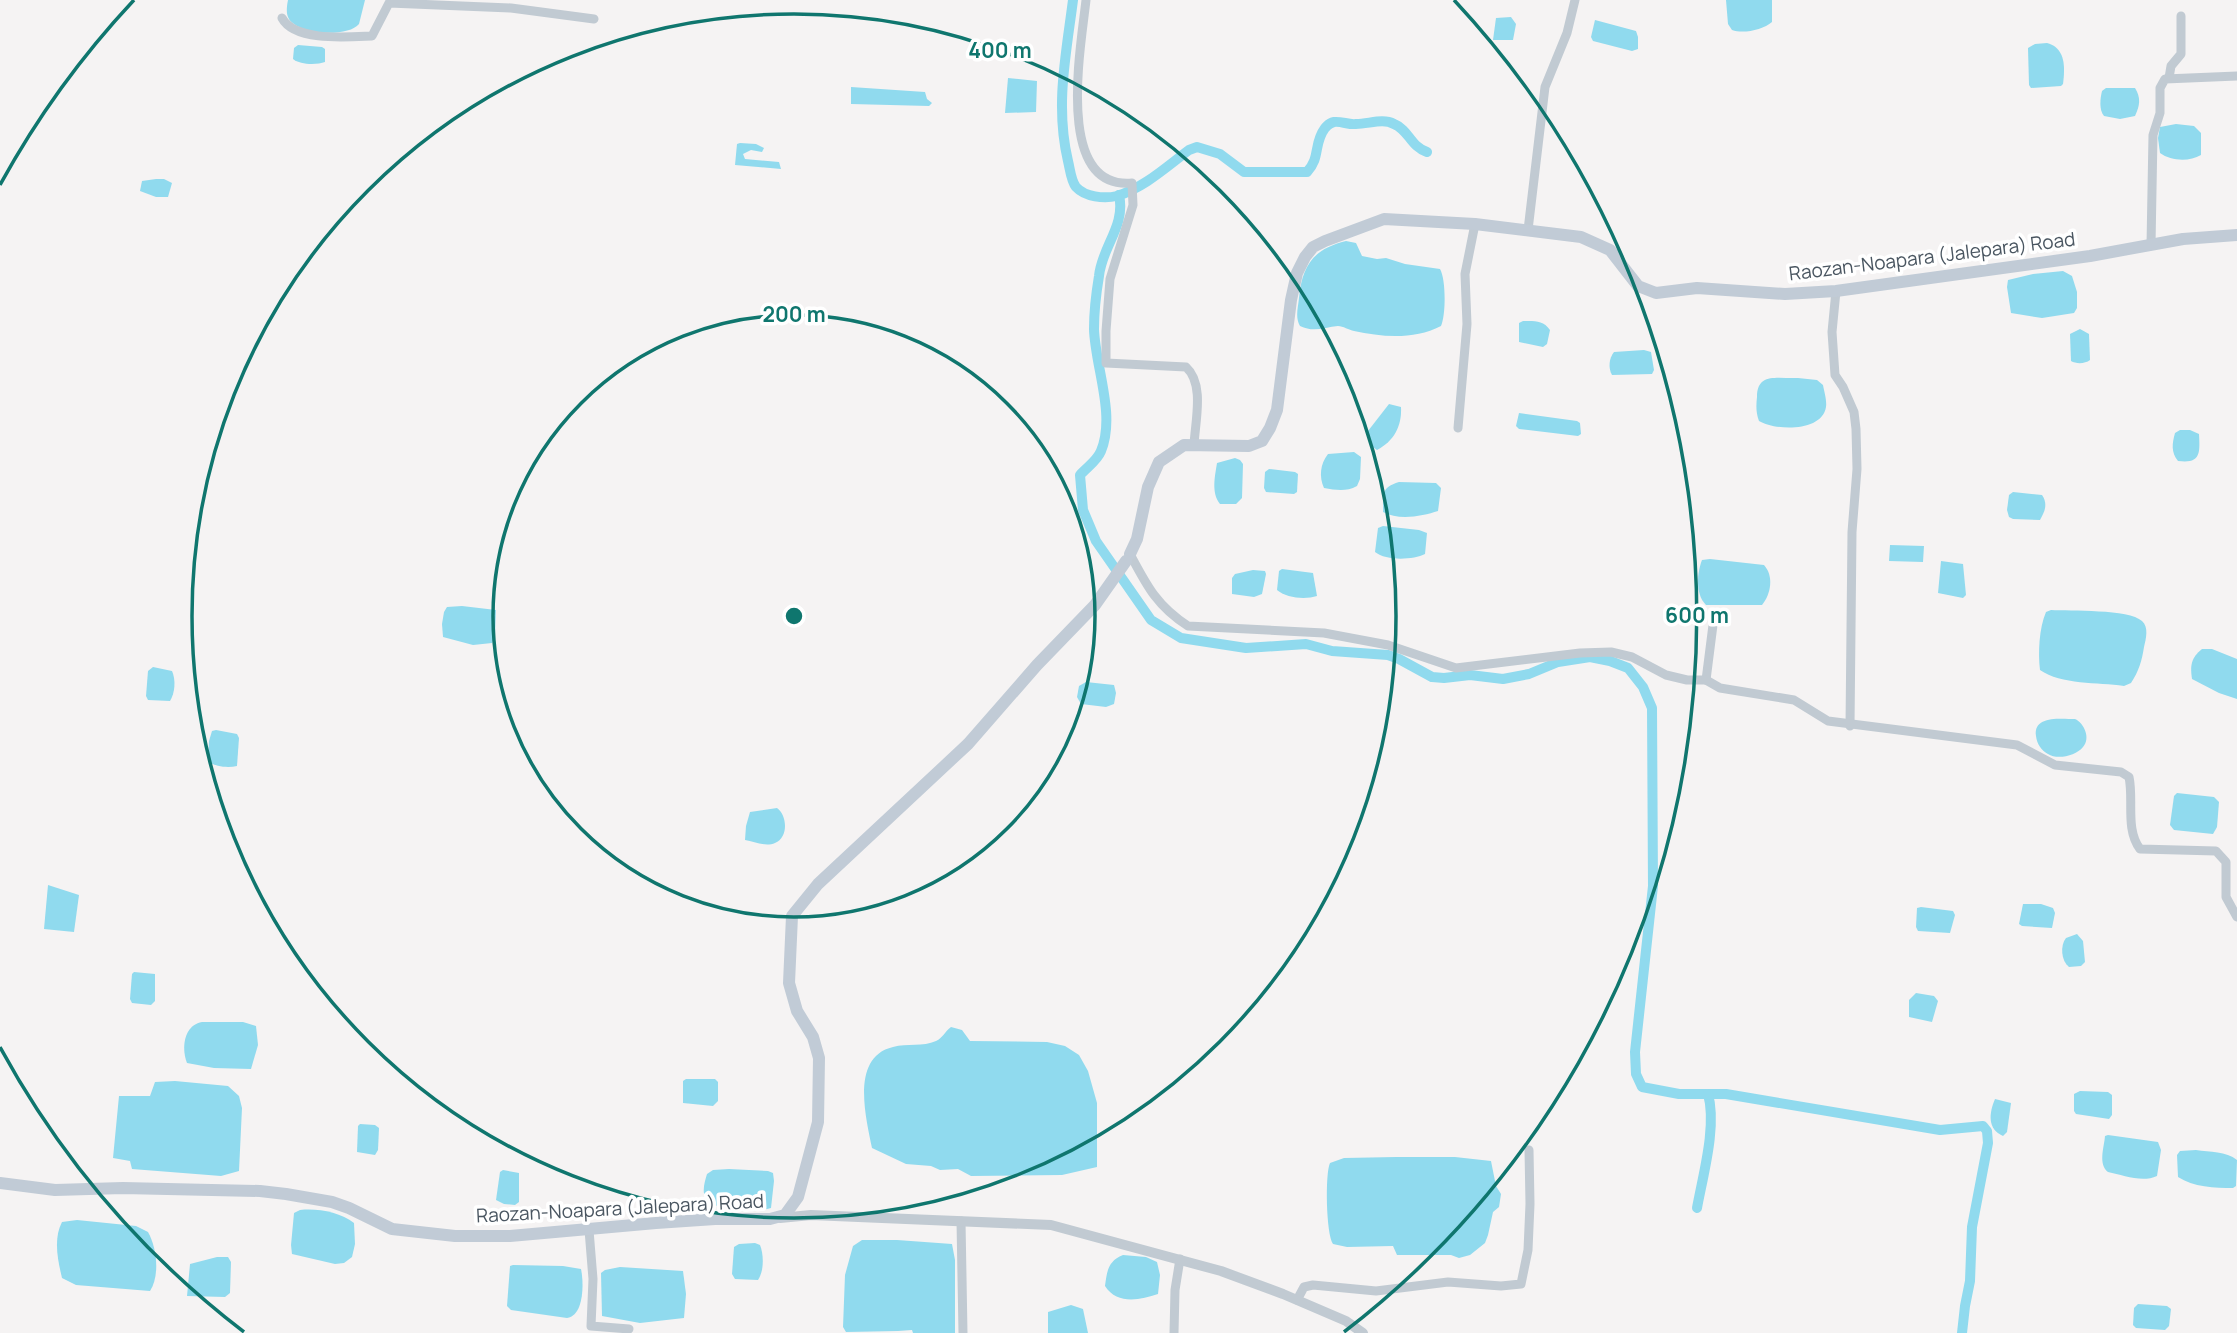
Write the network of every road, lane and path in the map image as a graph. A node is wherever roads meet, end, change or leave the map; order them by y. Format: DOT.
graph roads {
  1 [pos="1086,0"];
  2 [pos="1575,0"];
  3 [pos="2181,16"];
  4 [pos="282,18"];
  5 [pos="594,19"];
  6 [pos="2237,76"];
  7 [pos="2169,78"];
  8 [pos="1475,224"];
  9 [pos="1528,230"];
  10 [pos="2237,235"];
  11 [pos="2151,245"];
  12 [pos="1836,291"];
  13 [pos="1458,428"];
  14 [pos="1194,445"];
  15 [pos="1128,558"];
  16 [pos="1714,617"];
  17 [pos="1706,680"];
  18 [pos="1850,726"];
  19 [pos="2237,917"];
  20 [pos="1529,1150"];
  21 [pos="0,1183"];
  22 [pos="777,1218"];
  23 [pos="961,1222"];
  24 [pos="589,1230"];
  25 [pos="1180,1259"];
  26 [pos="1297,1300"];
  27 [pos="629,1329"];
  28 [pos="963,1333"];
  29 [pos="1174,1333"];
  30 [pos="1363,1333"];
  1 -- 14 [label="street"];
  2 -- 9 [label="street"];
  3 -- 7 [label="street"];
  4 -- 5 [label="street"];
  6 -- 7 [label="street"];
  7 -- 11 [label="street"];
  8 -- 9 [label="main road, Raozan-Noapara (Jalepara) Road"];
  8 -- 13 [label="street"];
  8 -- 14 [label="main road, Raozan-Noapara (Jalepara) Road"];
  9 -- 12 [label="main road, Raozan-Noapara (Jalepara) Road"];
  10 -- 11 [label="main road, Raozan-Noapara (Jalepara) Road"];
  11 -- 12 [label="main road, Raozan-Noapara (Jalepara) Road"];
  12 -- 18 [label="street"];
  14 -- 15 [label="main road, Raozan-Noapara (Jalepara) Road"];
  15 -- 17 [label="street"];
  15 -- 22 [label="main road, Raozan-Noapara (Jalepara) Road"];
  16 -- 17 [label="street"];
  17 -- 18 [label="street"];
  18 -- 19 [label="street"];
  20 -- 26 [label="street"];
  21 -- 24 [label="main road, Raozan-Noapara (Jalepara) Road"];
  22 -- 23 [label="street"];
  22 -- 24 [label="main road, Raozan-Noapara (Jalepara) Road"];
  23 -- 25 [label="street"];
  23 -- 28 [label="street"];
  24 -- 27 [label="street"];
  25 -- 26 [label="street"];
  25 -- 29 [label="street"];
  26 -- 30 [label="street"];
}
